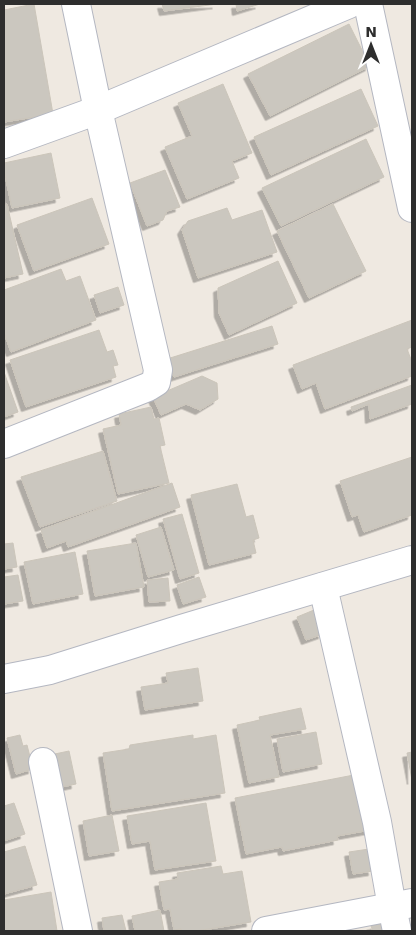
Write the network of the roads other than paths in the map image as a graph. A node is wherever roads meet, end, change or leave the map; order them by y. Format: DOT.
graph roads {
  1 [pos="76,4"];
  2 [pos="349,4"];
  3 [pos="368,4"];
  4 [pos="98,110"];
  5 [pos="4,144"];
  6 [pos="412,208"];
  7 [pos="4,444"];
  8 [pos="412,560"];
  9 [pos="323,587"];
  10 [pos="4,679"];
  11 [pos="43,762"];
  12 [pos="400,914"];
  13 [pos="78,931"];
  14 [pos="266,931"];
  1 -- 4 [label="street"];
  2 -- 4 [label="street"];
  3 -- 6 [label="street"];
  4 -- 5 [label="street"];
  4 -- 7 [label="street"];
  8 -- 9 [label="street"];
  9 -- 10 [label="street"];
  9 -- 12 [label="street"];
  11 -- 13 [label="street"];
  12 -- 14 [label="street"];
}
